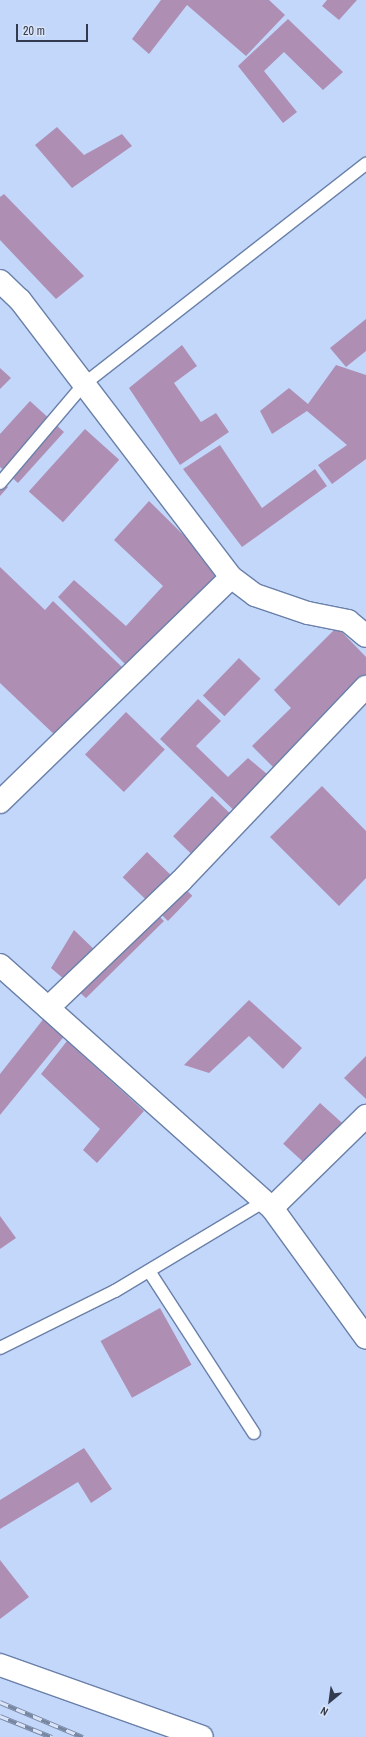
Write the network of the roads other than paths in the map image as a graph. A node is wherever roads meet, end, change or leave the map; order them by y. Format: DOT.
graph roads {
  1 [pos="366,164"];
  2 [pos="0,281"];
  3 [pos="84,384"];
  4 [pos="0,483"];
  5 [pos="231,577"];
  6 [pos="366,636"];
  7 [pos="366,687"];
  8 [pos="0,802"];
  9 [pos="0,966"];
  10 [pos="48,1008"];
  11 [pos="366,1116"];
  12 [pos="268,1204"];
  13 [pos="148,1271"];
  14 [pos="366,1338"];
  15 [pos="0,1348"];
  16 [pos="254,1433"];
  17 [pos="0,1665"];
  18 [pos="202,1737"];
  1 -- 3 [label="lane"];
  2 -- 3 [label="street"];
  3 -- 4 [label="lane"];
  3 -- 5 [label="street"];
  5 -- 6 [label="street"];
  5 -- 8 [label="street"];
  7 -- 10 [label="street"];
  9 -- 10 [label="street"];
  10 -- 12 [label="street"];
  11 -- 12 [label="street"];
  12 -- 13 [label="lane"];
  12 -- 14 [label="street"];
  13 -- 15 [label="lane"];
  13 -- 16 [label="lane"];
  17 -- 18 [label="street"];
}
